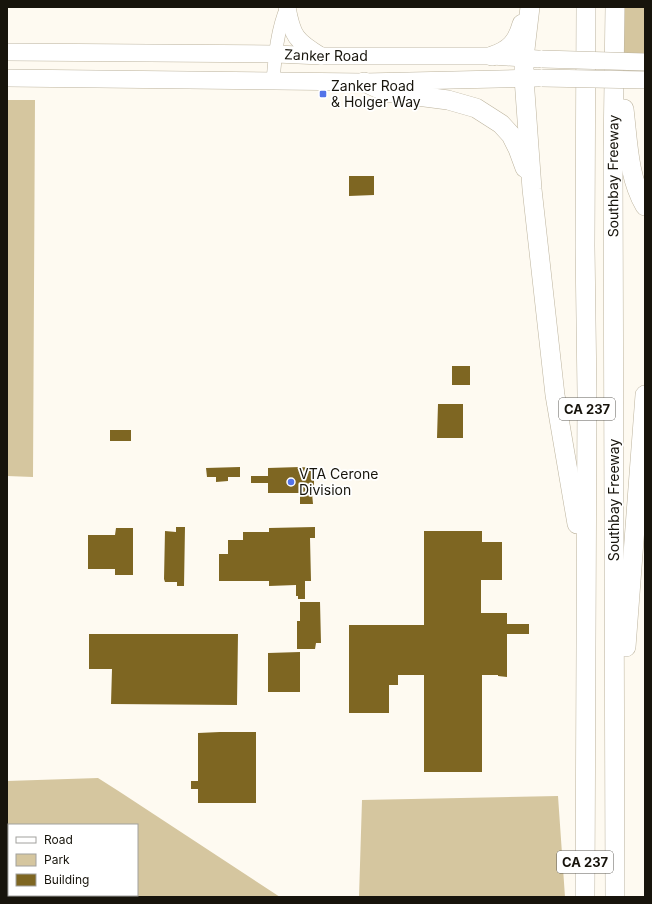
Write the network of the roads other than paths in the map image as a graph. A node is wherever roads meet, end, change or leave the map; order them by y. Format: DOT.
graph roads {
  1 [pos="287,7"];
  2 [pos="528,7"];
  3 [pos="586,7"];
  4 [pos="606,7"];
  5 [pos="615,7"];
  6 [pos="616,31"];
  7 [pos="7,52"];
  8 [pos="276,54"];
  9 [pos="321,56"];
  10 [pos="492,56"];
  11 [pos="533,59"];
  12 [pos="645,62"];
  13 [pos="7,78"];
  14 [pos="533,78"];
  15 [pos="645,80"];
  16 [pos="273,81"];
  17 [pos="364,82"];
  18 [pos="532,189"];
  19 [pos="645,206"];
  20 [pos="645,396"];
  21 [pos="586,572"];
  22 [pos="615,711"];
  23 [pos="585,897"];
  24 [pos="606,897"];
  25 [pos="615,897"];
  1 -- 8 [label="street"];
  1 -- 9 [label="main road"];
  2 -- 10 [label="highway"];
  2 -- 11 [label="highway"];
  3 -- 21 [label="highway, Southbay Freeway / CA 237"];
  4 -- 24 [label="highway"];
  5 -- 6 [label="highway, Southbay Freeway / CA 237"];
  6 -- 19 [label="highway"];
  6 -- 22 [label="highway, Southbay Freeway / CA 237"];
  7 -- 8 [label="main road, Zanker Road"];
  8 -- 9 [label="main road, Zanker Road"];
  8 -- 16 [label="street"];
  9 -- 10 [label="main road, Zanker Road"];
  10 -- 11 [label="main road, Zanker Road"];
  11 -- 12 [label="main road, Zanker Road, bridge"];
  11 -- 14 [label="highway"];
  13 -- 16 [label="main road, Zanker Road"];
  14 -- 15 [label="main road, Zanker Road, bridge"];
  14 -- 17 [label="main road, Zanker Road"];
  14 -- 18 [label="highway"];
  16 -- 17 [label="main road, Zanker Road"];
  17 -- 18 [label="highway"];
  18 -- 21 [label="highway"];
  20 -- 22 [label="highway"];
  21 -- 23 [label="highway, Southbay Freeway / CA 237"];
  22 -- 25 [label="highway, Southbay Freeway / CA 237"];
}
